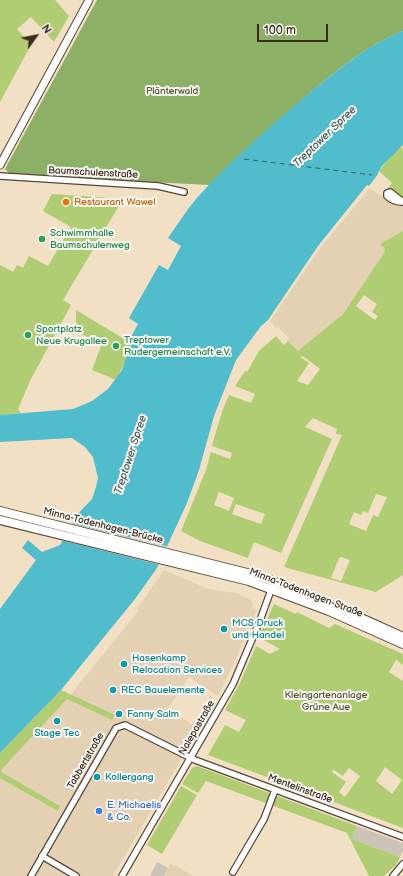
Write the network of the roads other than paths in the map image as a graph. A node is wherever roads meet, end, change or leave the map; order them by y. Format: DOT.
graph roads {
  1 [pos="89,0"];
  2 [pos="0,165"];
  3 [pos="0,176"];
  4 [pos="184,192"];
  5 [pos="0,511"];
  6 [pos="0,520"];
  7 [pos="201,561"];
  8 [pos="199,570"];
  9 [pos="273,585"];
  10 [pos="403,637"];
  11 [pos="403,644"];
  12 [pos="190,758"];
  13 [pos="276,790"];
  14 [pos="403,838"];
  15 [pos="42,856"];
  16 [pos="403,864"];
  17 [pos="400,872"];
  18 [pos="232,874"];
  19 [pos="31,876"];
  20 [pos="76,876"];
  21 [pos="122,876"];
  22 [pos="393,876"];
  1 -- 2 [label="street"];
  3 -- 4 [label="street, Baumschulenstraße"];
  5 -- 7 [label="main road, Minna-Todenhagen-Brücke"];
  6 -- 8 [label="main road, Minna-Todenhagen-Brücke"];
  7 -- 9 [label="main road, Minna-Todenhagen-Straße"];
  8 -- 9 [label="main road, Minna-Todenhagen-Straße"];
  9 -- 10 [label="main road, Minna-Todenhagen-Straße"];
  9 -- 11 [label="main road, Minna-Todenhagen-Straße"];
  9 -- 12 [label="street, Nalepastraße"];
  12 -- 13 [label="street, Mentelinstraße"];
  12 -- 15 [label="street, Tabbertstraße"];
  12 -- 21 [label="street, Nalepastraße"];
  13 -- 14 [label="street, Mentelinstraße"];
  13 -- 18 [label="street"];
  15 -- 19 [label="street, Tabbertstraße"];
  15 -- 20 [label="street"];
  16 -- 17 [label="street"];
  17 -- 22 [label="street"];
}
